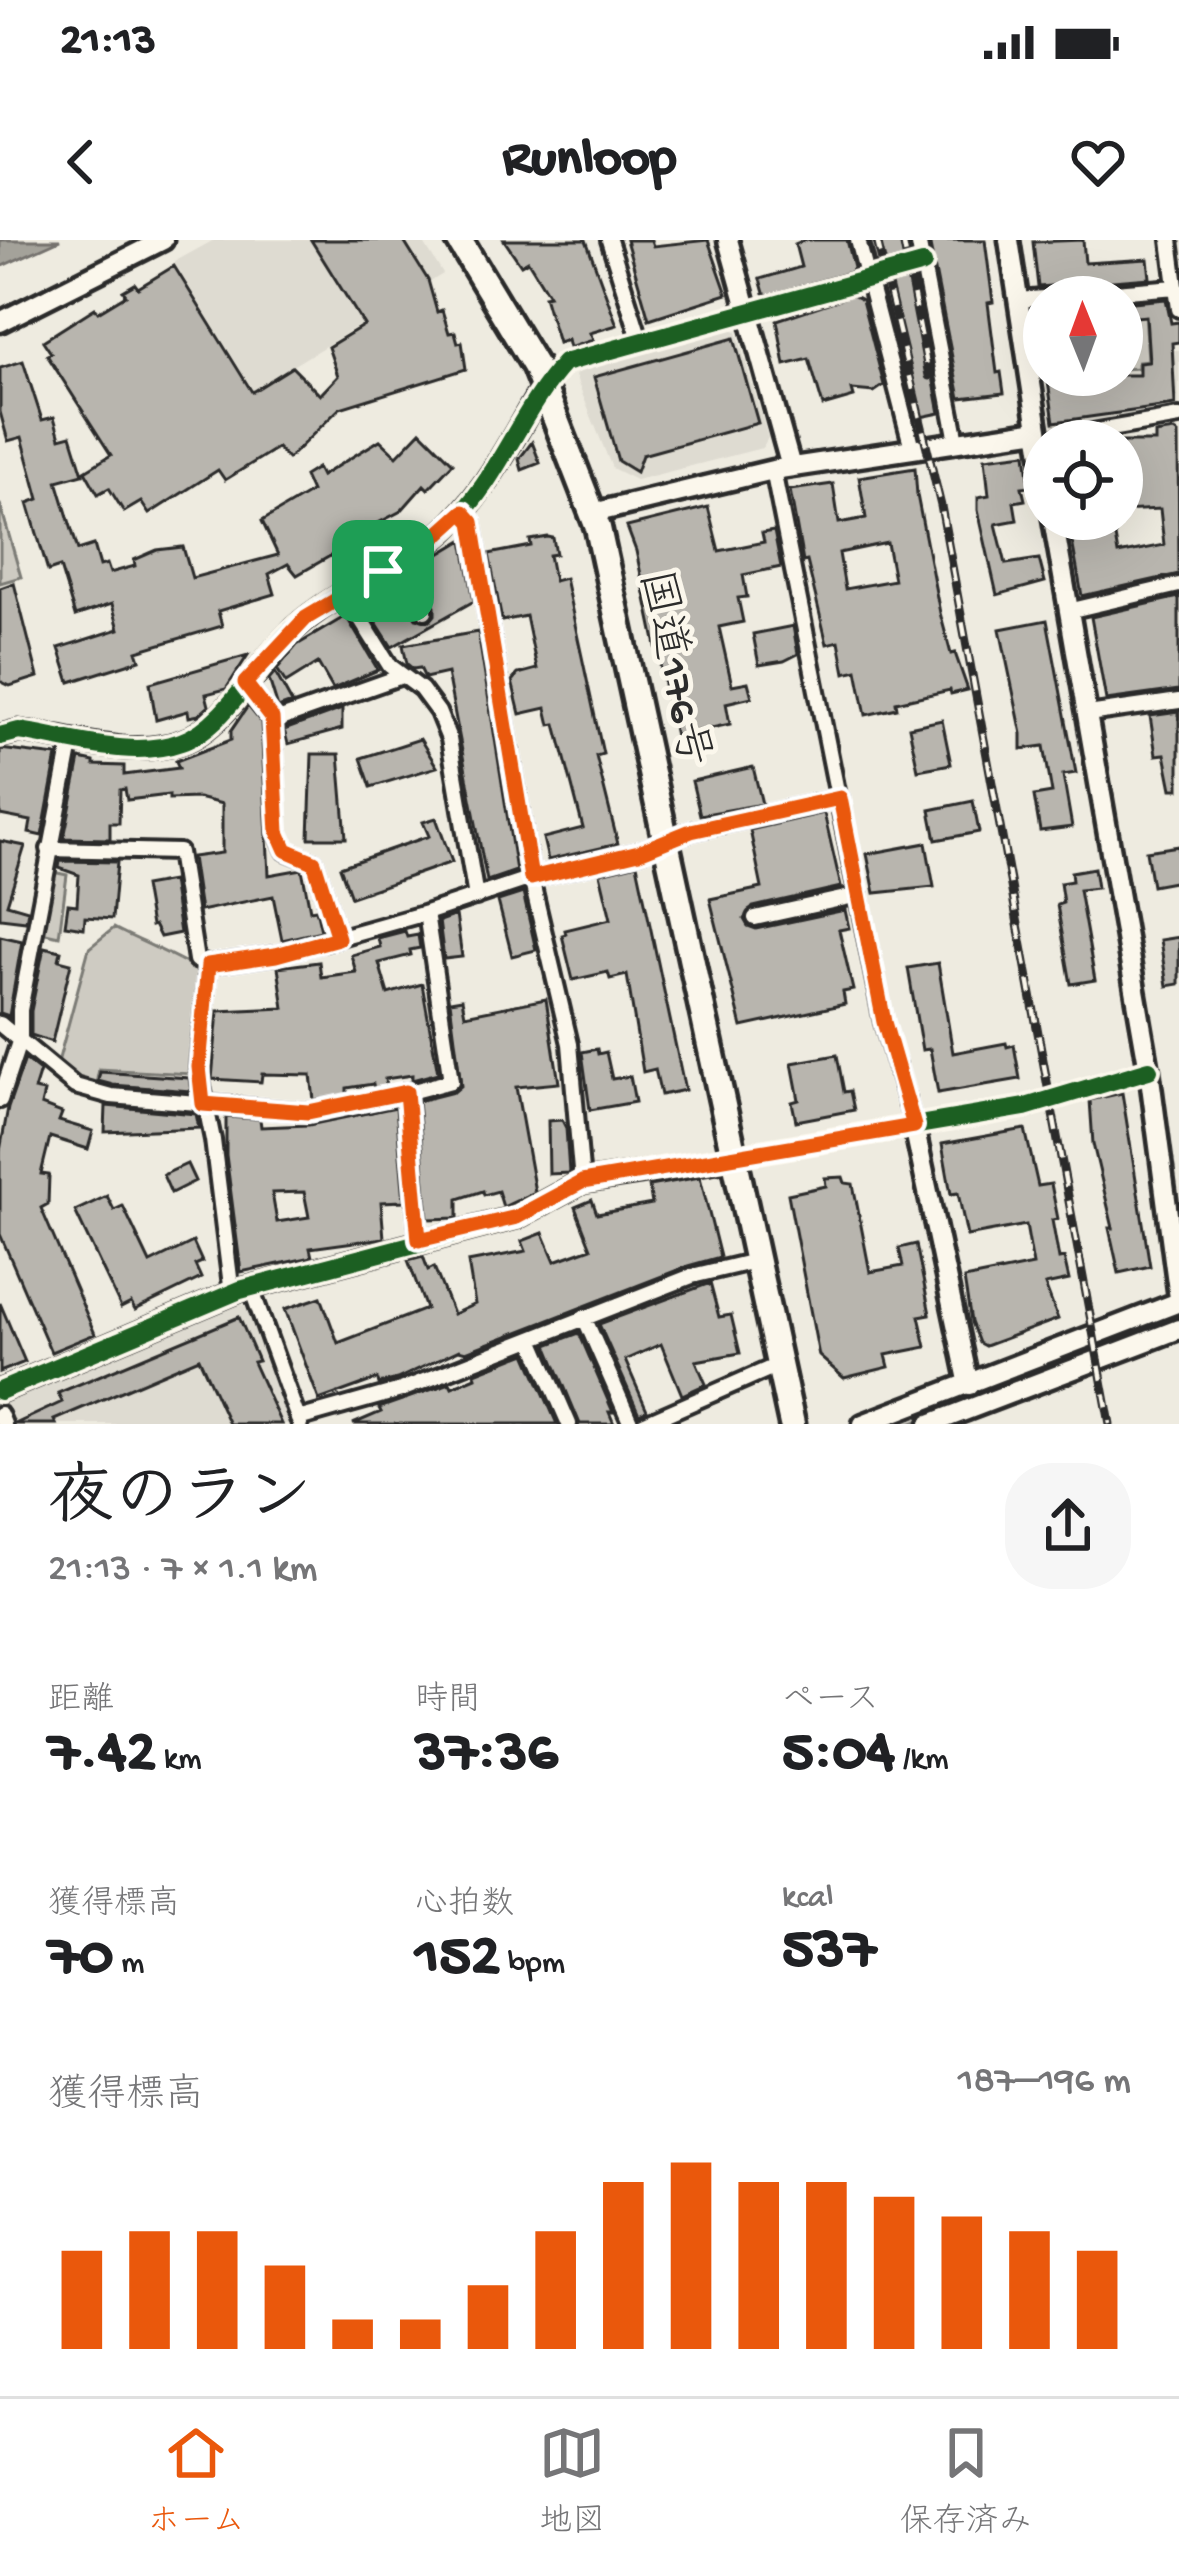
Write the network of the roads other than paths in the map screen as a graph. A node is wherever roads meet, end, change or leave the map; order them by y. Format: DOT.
graph roads {
  1 [pos="163,240"];
  2 [pos="609,240"];
  3 [pos="728,240"];
  4 [pos="858,240"];
  5 [pos="919,240"];
  6 [pos="1012,240"];
  7 [pos="1170,240"];
  8 [pos="463,242"];
  9 [pos="923,264"];
  10 [pos="869,280"];
  11 [pos="1176,287"];
  12 [pos="1143,290"];
  13 [pos="1018,300"];
  14 [pos="1023,300"];
  15 [pos="1179,309"];
  16 [pos="748,313"];
  17 [pos="0,322"];
  18 [pos="641,342"];
  19 [pos="544,385"];
  20 [pos="1179,417"];
  21 [pos="1037,420"];
  22 [pos="1143,422"];
  23 [pos="1023,437"];
  24 [pos="957,441"];
  25 [pos="912,448"];
  26 [pos="782,469"];
  27 [pos="463,512"];
  28 [pos="593,513"];
  29 [pos="1056,540"];
  30 [pos="396,563"];
  31 [pos="1179,586"];
  32 [pos="345,594"];
  33 [pos="424,611"];
  34 [pos="1068,611"];
  35 [pos="402,676"];
  36 [pos="245,683"];
  37 [pos="1179,701"];
  38 [pos="1088,714"];
  39 [pos="272,722"];
  40 [pos="0,736"];
  41 [pos="72,739"];
  42 [pos="840,798"];
  43 [pos="666,841"];
  44 [pos="49,849"];
  45 [pos="531,878"];
  46 [pos="860,895"];
  47 [pos="476,897"];
  48 [pos="426,914"];
  49 [pos="754,918"];
  50 [pos="338,938"];
  51 [pos="208,965"];
  52 [pos="0,1024"];
  53 [pos="20,1039"];
  54 [pos="1149,1070"];
  55 [pos="406,1092"];
  56 [pos="0,1100"];
  57 [pos="203,1104"];
  58 [pos="914,1126"];
  59 [pos="731,1159"];
  60 [pos="582,1182"];
  61 [pos="419,1240"];
  62 [pos="754,1262"];
  63 [pos="242,1291"];
  64 [pos="1179,1300"];
  65 [pos="584,1317"];
  66 [pos="1179,1329"];
  67 [pos="532,1339"];
  68 [pos="778,1365"];
  69 [pos="969,1385"];
  70 [pos="0,1391"];
  71 [pos="0,1414"];
  72 [pos="973,1416"];
  73 [pos="299,1422"];
  74 [pos="4,1424"];
  75 [pos="569,1424"];
  76 [pos="631,1424"];
  77 [pos="643,1424"];
  78 [pos="792,1424"];
  79 [pos="863,1424"];
  80 [pos="930,1424"];
  1 -- 17 [label="street"];
  2 -- 18 [label="street"];
  3 -- 16 [label="street"];
  4 -- 10 [label="street"];
  5 -- 9 [label="street"];
  6 -- 13 [label="street"];
  7 -- 11 [label="street"];
  8 -- 19 [label="highway, 国道176号"];
  9 -- 10 [label="street"];
  9 -- 24 [label="street"];
  10 -- 16 [label="street"];
  10 -- 25 [label="street"];
  11 -- 12 [label="street"];
  11 -- 15 [label="street"];
  13 -- 14 [label="street"];
  13 -- 21 [label="street"];
  16 -- 18 [label="street"];
  16 -- 26 [label="street"];
  18 -- 19 [label="street"];
  19 -- 27 [label="street"];
  19 -- 28 [label="highway, 国道176号"];
  20 -- 22 [label="street"];
  23 -- 24 [label="street"];
  24 -- 25 [label="street"];
  25 -- 26 [label="street"];
  26 -- 28 [label="street"];
  26 -- 42 [label="street"];
  27 -- 30 [label="street"];
  27 -- 45 [label="street"];
  28 -- 43 [label="highway, 国道176号"];
  29 -- 34 [label="street"];
  30 -- 32 [label="street"];
  30 -- 33 [label="street"];
  31 -- 34 [label="street"];
  32 -- 35 [label="street"];
  32 -- 36 [label="street"];
  34 -- 38 [label="street"];
  35 -- 39 [label="street"];
  35 -- 47 [label="street"];
  36 -- 39 [label="street"];
  36 -- 41 [label="street"];
  37 -- 38 [label="street"];
  38 -- 54 [label="street"];
  39 -- 50 [label="street"];
  40 -- 41 [label="street"];
  41 -- 44 [label="street"];
  42 -- 43 [label="street"];
  42 -- 46 [label="street"];
  43 -- 45 [label="street"];
  43 -- 59 [label="highway, 国道176号"];
  44 -- 51 [label="street"];
  44 -- 53 [label="street"];
  45 -- 47 [label="street"];
  45 -- 60 [label="street"];
  46 -- 49 [label="street"];
  46 -- 58 [label="street"];
  47 -- 48 [label="street"];
  48 -- 50 [label="street"];
  48 -- 55 [label="street"];
  50 -- 51 [label="street"];
  51 -- 57 [label="street"];
  52 -- 53 [label="street"];
  53 -- 56 [label="street"];
  53 -- 57 [label="street"];
  54 -- 58 [label="street"];
  54 -- 64 [label="street"];
  55 -- 57 [label="street"];
  55 -- 61 [label="street"];
  57 -- 63 [label="street"];
  58 -- 59 [label="street"];
  58 -- 69 [label="street"];
  59 -- 60 [label="street"];
  59 -- 62 [label="highway, 国道176号"];
  60 -- 61 [label="street"];
  61 -- 63 [label="street"];
  62 -- 65 [label="street"];
  62 -- 68 [label="highway, 国道176号"];
  63 -- 70 [label="street"];
  63 -- 73 [label="street"];
  64 -- 69 [label="street"];
  65 -- 67 [label="street"];
  65 -- 76 [label="street"];
  66 -- 72 [label="street"];
  67 -- 73 [label="street"];
  67 -- 75 [label="street"];
  68 -- 77 [label="street"];
  68 -- 78 [label="highway, 国道176号"];
  69 -- 79 [label="street"];
  71 -- 74 [label="street"];
  72 -- 80 [label="street"];
}
